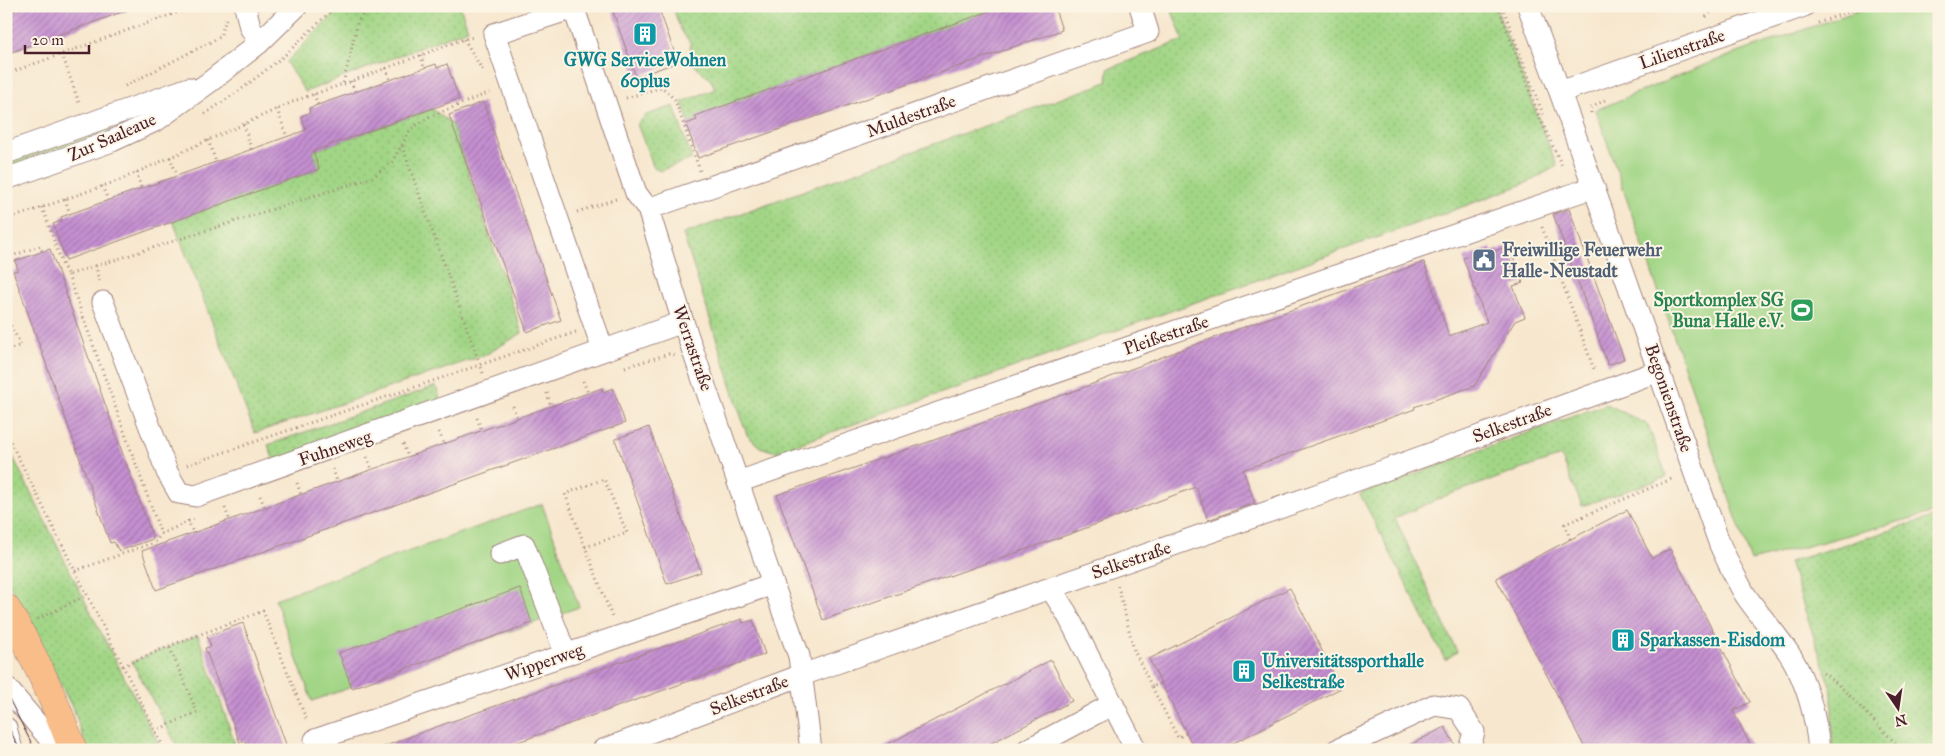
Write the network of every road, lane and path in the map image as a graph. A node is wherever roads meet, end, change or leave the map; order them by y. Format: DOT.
graph roads {
  1 [pos="195,6"];
  2 [pos="245,6"];
  3 [pos="297,6"];
  4 [pos="368,6"];
  5 [pos="1140,6"];
  6 [pos="1500,6"];
  7 [pos="1528,6"];
  8 [pos="1716,6"];
  9 [pos="1804,6"];
  10 [pos="573,7"];
  11 [pos="225,12"];
  12 [pos="1702,22"];
  13 [pos="494,34"];
  14 [pos="464,39"];
  15 [pos="259,43"];
  16 [pos="62,54"];
  17 [pos="421,55"];
  18 [pos="386,68"];
  19 [pos="424,68"];
  20 [pos="484,73"];
  21 [pos="6,74"];
  22 [pos="390,80"];
  23 [pos="211,81"];
  24 [pos="351,81"];
  25 [pos="343,84"];
  26 [pos="118,90"];
  27 [pos="494,90"];
  28 [pos="355,92"];
  29 [pos="1560,92"];
  30 [pos="485,93"];
  31 [pos="314,94"];
  32 [pos="626,98"];
  33 [pos="497,99"];
  34 [pos="87,100"];
  35 [pos="318,105"];
  36 [pos="277,109"];
  37 [pos="244,124"];
  38 [pos="287,136"];
  39 [pos="208,140"];
  40 [pos="402,145"];
  41 [pos="251,149"];
  42 [pos="6,153"];
  43 [pos="170,157"];
  44 [pos="216,162"];
  45 [pos="136,172"];
  46 [pos="177,176"];
  47 [pos="702,178"];
  48 [pos="6,179"];
  49 [pos="102,186"];
  50 [pos="141,188"];
  51 [pos="1584,191"];
  52 [pos="65,199"];
  53 [pos="108,200"];
  54 [pos="642,201"];
  55 [pos="42,207"];
  56 [pos="1536,208"];
  57 [pos="70,214"];
  58 [pos="557,218"];
  59 [pos="6,220"];
  60 [pos="42,251"];
  61 [pos="6,258"];
  62 [pos="96,266"];
  63 [pos="68,275"];
  64 [pos="103,302"];
  65 [pos="6,317"];
  66 [pos="574,322"];
  67 [pos="683,322"];
  68 [pos="604,350"];
  69 [pos="6,352"];
  70 [pos="480,364"];
  71 [pos="1659,371"];
  72 [pos="584,381"];
  73 [pos="1602,391"];
  74 [pos="490,392"];
  75 [pos="588,393"];
  76 [pos="547,394"];
  77 [pos="513,406"];
  78 [pos="551,406"];
  79 [pos="477,418"];
  80 [pos="517,418"];
  81 [pos="482,431"];
  82 [pos="439,432"];
  83 [pos="6,433"];
  84 [pos="403,444"];
  85 [pos="444,444"];
  86 [pos="368,457"];
  87 [pos="408,457"];
  88 [pos="332,469"];
  89 [pos="372,469"];
  90 [pos="1694,471"];
  91 [pos="167,472"];
  92 [pos="142,480"];
  93 [pos="297,482"];
  94 [pos="337,482"];
  95 [pos="738,482"];
  96 [pos="260,495"];
  97 [pos="301,495"];
  98 [pos="225,508"];
  99 [pos="265,508"];
  100 [pos="188,520"];
  101 [pos="230,521"];
  102 [pos="193,534"];
  103 [pos="1570,540"];
  104 [pos="585,546"];
  105 [pos="500,554"];
  106 [pos="75,571"];
  107 [pos="1117,580"];
  108 [pos="773,584"];
  109 [pos="1051,589"];
  110 [pos="87,595"];
  111 [pos="13,619"];
  112 [pos="620,636"];
  113 [pos="169,646"];
  114 [pos="566,655"];
  115 [pos="1793,660"];
  116 [pos="123,666"];
  117 [pos="803,683"];
  118 [pos="1161,683"];
  119 [pos="6,687"];
  120 [pos="1152,687"];
  121 [pos="1113,704"];
  122 [pos="6,728"];
  123 [pos="155,730"];
  124 [pos="1186,733"];
  125 [pos="315,740"];
  126 [pos="1339,749"];
  127 [pos="12,750"];
  128 [pos="59,750"];
  129 [pos="73,750"];
  130 [pos="165,750"];
  131 [pos="603,750"];
  132 [pos="811,750"];
  133 [pos="1027,750"];
  134 [pos="1136,750"];
  135 [pos="1469,750"];
  136 [pos="1819,750"];
  137 [pos="1902,750"];
  1 -- 16 [label="path"];
  2 -- 15 [label="street"];
  3 -- 15 [label="street, Zur Saaleaue"];
  4 -- 25 [label="path"];
  5 -- 54 [label="street, Muldestraße"];
  6 -- 51 [label="path"];
  7 -- 29 [label="street, Begonienstraße"];
  8 -- 12 [label="path"];
  9 -- 29 [label="street, Lilienstraße"];
  10 -- 13 [label="street, Werrastraße"];
  10 -- 54 [label="street, Werrastraße"];
  11 -- 26 [label="path"];
  13 -- 14 [label="path"];
  13 -- 58 [label="street"];
  14 -- 17 [label="path"];
  14 -- 20 [label="path"];
  15 -- 23 [label="street, Zur Saaleaue"];
  16 -- 21 [label="path"];
  16 -- 34 [label="path"];
  17 -- 18 [label="path"];
  17 -- 19 [label="path"];
  18 -- 22 [label="path"];
  18 -- 24 [label="path"];
  23 -- 42 [label="street, Zur Saaleaue"];
  23 -- 48 [label="street, Zur Saaleaue"];
  24 -- 25 [label="path"];
  24 -- 28 [label="path"];
  25 -- 31 [label="path"];
  27 -- 33 [label="path"];
  29 -- 51 [label="street, Begonienstraße"];
  30 -- 40 [label="path"];
  31 -- 35 [label="path"];
  31 -- 36 [label="path"];
  32 -- 47 [label="path"];
  36 -- 37 [label="path"];
  36 -- 38 [label="path"];
  37 -- 39 [label="path"];
  37 -- 41 [label="path"];
  39 -- 43 [label="path"];
  39 -- 44 [label="path"];
  40 -- 62 [label="path"];
  40 -- 70 [label="path"];
  43 -- 45 [label="path"];
  43 -- 46 [label="path"];
  45 -- 49 [label="path"];
  45 -- 50 [label="path"];
  49 -- 52 [label="path"];
  49 -- 53 [label="path"];
  51 -- 56 [label="street, Pleißestraße"];
  51 -- 71 [label="street, Begonienstraße"];
  52 -- 55 [label="path"];
  52 -- 57 [label="path"];
  54 -- 58 [label="path"];
  54 -- 67 [label="street, Werrastraße"];
  55 -- 59 [label="path"];
  55 -- 63 [label="path"];
  56 -- 73 [label="path"];
  56 -- 95 [label="street, Pleißestraße"];
  58 -- 68 [label="street"];
  60 -- 61 [label="path"];
  62 -- 63 [label="path"];
  62 -- 64 [label="path"];
  63 -- 92 [label="path"];
  64 -- 91 [label="street, Fuhneweg"];
  65 -- 69 [label="path"];
  66 -- 70 [label="path"];
  67 -- 68 [label="street, Fuhneweg"];
  67 -- 95 [label="street, Werrastraße"];
  68 -- 74 [label="street, Fuhneweg"];
  70 -- 74 [label="path"];
  70 -- 91 [label="path"];
  71 -- 73 [label="street, Selkestraße"];
  71 -- 90 [label="street, Begonienstraße"];
  72 -- 75 [label="path"];
  73 -- 109 [label="street, Selkestraße"];
  74 -- 91 [label="street, Fuhneweg"];
  76 -- 78 [label="path"];
  77 -- 80 [label="path"];
  79 -- 81 [label="path"];
  82 -- 85 [label="path"];
  83 -- 106 [label="path"];
  84 -- 87 [label="path"];
  86 -- 89 [label="path"];
  88 -- 94 [label="path"];
  90 -- 103 [label="path"];
  90 -- 115 [label="street, Begonienstraße"];
  91 -- 92 [label="path"];
  92 -- 106 [label="path"];
  93 -- 97 [label="path"];
  95 -- 108 [label="street, Werrastraße"];
  96 -- 99 [label="path"];
  98 -- 101 [label="path"];
  100 -- 102 [label="path"];
  104 -- 104 [label="path"];
  104 -- 112 [label="path"];
  105 -- 114 [label="street"];
  106 -- 110 [label="path"];
  107 -- 120 [label="path"];
  108 -- 112 [label="street, Wipperweg"];
  108 -- 117 [label="street, Werrastraße"];
  109 -- 117 [label="street, Selkestraße"];
  109 -- 121 [label="street"];
  110 -- 111 [label="path"];
  110 -- 116 [label="path"];
  111 -- 129 [label="main road"];
  112 -- 114 [label="street, Wipperweg"];
  113 -- 116 [label="path"];
  113 -- 123 [label="path"];
  113 -- 125 [label="path"];
  114 -- 125 [label="street, Wipperweg"];
  115 -- 136 [label="street, Begonienstraße"];
  115 -- 137 [label="path"];
  116 -- 123 [label="path"];
  117 -- 131 [label="street, Selkestraße"];
  117 -- 132 [label="street, Selkestraße"];
  118 -- 120 [label="path"];
  119 -- 128 [label="street"];
  120 -- 124 [label="path"];
  121 -- 133 [label="street"];
  121 -- 134 [label="street"];
  122 -- 127 [label="street"];
  123 -- 130 [label="path"];
  126 -- 135 [label="street"];
}
